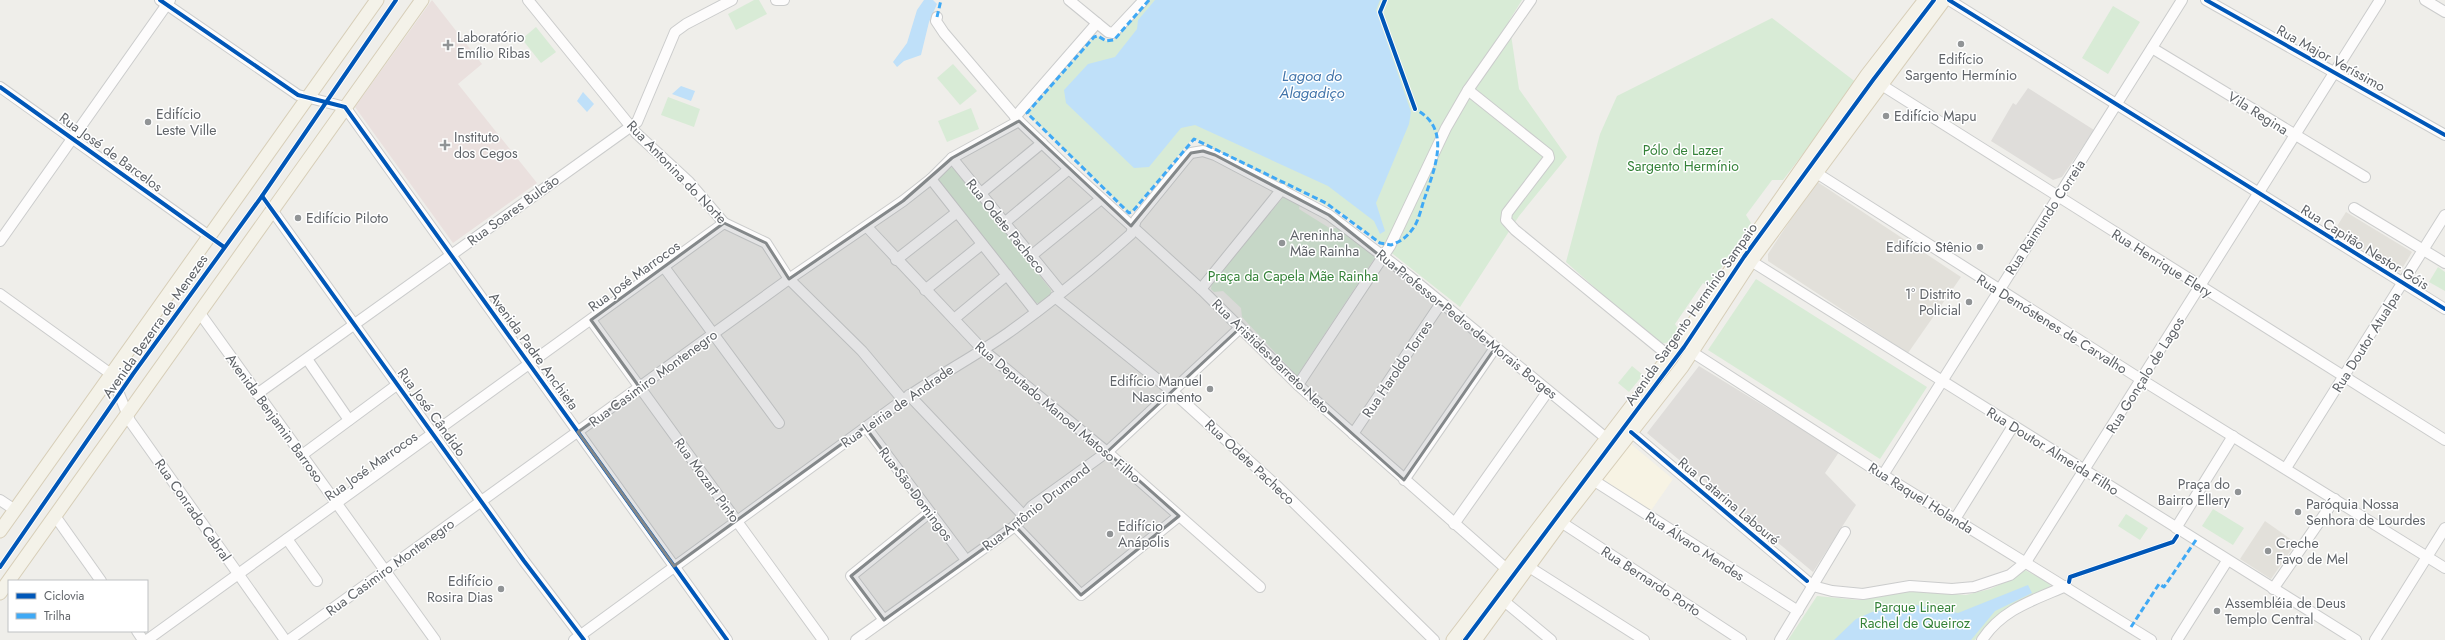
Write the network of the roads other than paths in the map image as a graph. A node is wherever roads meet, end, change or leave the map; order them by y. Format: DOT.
graph roads {
  1 [pos="377,0"];
  2 [pos="422,0"];
  3 [pos="528,0"];
  4 [pos="732,0"];
  5 [pos="776,0"];
  6 [pos="784,0"];
  7 [pos="1069,0"];
  8 [pos="1144,0"];
  9 [pos="1531,0"];
  10 [pos="1925,0"];
  11 [pos="1944,0"];
  12 [pos="1949,0"];
  13 [pos="2182,0"];
  14 [pos="2206,0"];
  15 [pos="2380,0"];
  16 [pos="2425,0"];
  17 [pos="165,2"];
  18 [pos="2445,12"];
  19 [pos="937,17"];
  20 [pos="1097,23"];
  21 [pos="2152,48"];
  22 [pos="2334,72"];
  23 [pos="1880,84"];
  24 [pos="0,87"];
  25 [pos="1468,90"];
  26 [pos="308,98"];
  27 [pos="2116,106"];
  28 [pos="345,107"];
  29 [pos="1017,119"];
  30 [pos="631,126"];
  31 [pos="2445,135"];
  32 [pos="2295,136"];
  33 [pos="73,138"];
  34 [pos="1042,142"];
  35 [pos="1197,152"];
  36 [pos="952,158"];
  37 [pos="1804,165"];
  38 [pos="1069,169"];
  39 [pos="1816,173"];
  40 [pos="2364,177"];
  41 [pos="931,179"];
  42 [pos="1282,188"];
  43 [pos="980,194"];
  44 [pos="2258,194"];
  45 [pos="2058,196"];
  46 [pos="1101,199"];
  47 [pos="2354,208"];
  48 [pos="272,210"];
  49 [pos="956,213"];
  50 [pos="2445,215"];
  51 [pos="724,223"];
  52 [pos="1004,224"];
  53 [pos="867,227"];
  54 [pos="1133,228"];
  55 [pos="209,236"];
  56 [pos="0,241"];
  57 [pos="981,245"];
  58 [pos="2424,250"];
  59 [pos="451,254"];
  60 [pos="1031,256"];
  61 [pos="1384,256"];
  62 [pos="896,260"];
  63 [pos="1751,261"];
  64 [pos="2445,263"];
  65 [pos="664,267"];
  66 [pos="1007,275"];
  67 [pos="789,279"];
  68 [pos="2402,283"];
  69 [pos="2200,286"];
  70 [pos="1201,289"];
  71 [pos="925,290"];
  72 [pos="1998,290"];
  73 [pos="0,294"];
  74 [pos="1058,295"];
  75 [pos="1441,303"];
  76 [pos="2445,309"];
  77 [pos="199,312"];
  78 [pos="1036,312"];
  79 [pos="954,319"];
  80 [pos="591,320"];
  81 [pos="355,324"];
  82 [pos="1240,328"];
  83 [pos="713,333"];
  84 [pos="1495,348"];
  85 [pos="983,350"];
  86 [pos="1692,352"];
  87 [pos="1669,356"];
  88 [pos="306,359"];
  89 [pos="530,364"];
  90 [pos="111,374"];
  91 [pos="2344,377"];
  92 [pos="2142,380"];
  93 [pos="1942,382"];
  94 [pos="398,384"];
  95 [pos="1298,385"];
  96 [pos="640,388"];
  97 [pos="1548,391"];
  98 [pos="1173,392"];
  99 [pos="257,394"];
  100 [pos="906,398"];
  101 [pos="127,414"];
  102 [pos="350,420"];
  103 [pos="779,423"];
  104 [pos="2013,426"];
  105 [pos="866,427"];
  106 [pos="578,432"];
  107 [pos="1631,432"];
  108 [pos="434,434"];
  109 [pos="1353,434"];
  110 [pos="2233,436"];
  111 [pos="1606,438"];
  112 [pos="2445,440"];
  113 [pos="1107,452"];
  114 [pos="302,455"];
  115 [pos="2286,468"];
  116 [pos="2086,470"];
  117 [pos="1883,475"];
  118 [pos="1404,480"];
  119 [pos="1593,480"];
  120 [pos="2335,499"];
  121 [pos="0,500"];
  122 [pos="482,500"];
  123 [pos="337,503"];
  124 [pos="14,510"];
  125 [pos="929,513"];
  126 [pos="1023,515"];
  127 [pos="55,516"];
  128 [pos="1179,516"];
  129 [pos="1955,519"];
  130 [pos="736,520"];
  131 [pos="1561,522"];
  132 [pos="1454,524"];
  133 [pos="1016,526"];
  134 [pos="2176,528"];
  135 [pos="2445,528"];
  136 [pos="0,531"];
  137 [pos="1845,532"];
  138 [pos="287,539"];
  139 [pos="2427,556"];
  140 [pos="966,560"];
  141 [pos="2227,561"];
  142 [pos="2026,562"];
  143 [pos="674,566"];
  144 [pos="1529,567"];
  145 [pos="2445,568"];
  146 [pos="1507,569"];
  147 [pos="385,570"];
  148 [pos="238,573"];
  149 [pos="9,580"];
  150 [pos="100,580"];
  151 [pos="1519,580"];
  152 [pos="317,581"];
  153 [pos="8,582"];
  154 [pos="1813,586"];
  155 [pos="2066,586"];
  156 [pos="1260,587"];
  157 [pos="2273,589"];
  158 [pos="0,593"];
  159 [pos="1504,601"];
  160 [pos="1798,611"];
  161 [pos="884,620"];
  162 [pos="579,638"];
  163 [pos="1983,639"];
  164 [pos="147,640"];
  165 [pos="285,640"];
  166 [pos="289,640"];
  167 [pos="435,640"];
  168 [pos="727,640"];
  169 [pos="823,640"];
  170 [pos="856,640"];
  171 [pos="1434,640"];
  172 [pos="1453,640"];
  173 [pos="1475,640"];
  174 [pos="1551,640"];
  175 [pos="1644,640"];
  176 [pos="1741,640"];
  177 [pos="1780,640"];
  178 [pos="2151,640"];
  179 [pos="2177,640"];
  180 [pos="2356,640"];
  181 [pos="2375,640"];
  1 -- 26 [label="main road, Avenida Bezerra de Menezes"];
  2 -- 28 [label="main road, Avenida Bezerra de Menezes"];
  3 -- 30 [label="street, Rua Antonina do Norte"];
  4 -- 30 [label="street, Rua Soares Bulcão"];
  5 -- 6 [label="street"];
  7 -- 20 [label="street"];
  8 -- 20 [label="street"];
  9 -- 25 [label="street"];
  10 -- 37 [label="main road, Avenida Sargento Hermínio Sampaio"];
  11 -- 23 [label="main road, Avenida Sargento Hermínio Sampaio"];
  12 -- 27 [label="street, Rua Capitão Nestor Góis"];
  13 -- 21 [label="street, Rua Raimundo Correia"];
  14 -- 22 [label="street, Rua Major Veríssimo"];
  15 -- 22 [label="street, Rua Gonçalo de Lagos"];
  16 -- 18 [label="street"];
  17 -- 26 [label="street"];
  17 -- 33 [label="street"];
  19 -- 29 [label="street, Rua Aristides Barreto Neto"];
  20 -- 29 [label="street, Rua Casimiro Montenegro"];
  21 -- 27 [label="street, Rua Raimundo Correia"];
  21 -- 32 [label="street, Vila Regina"];
  22 -- 31 [label="street, Rua Major Veríssimo"];
  22 -- 32 [label="street, Rua Gonçalo de Lagos"];
  23 -- 39 [label="main road, Avenida Sargento Hermínio Sampaio"];
  23 -- 45 [label="street, Rua Henrique Elery"];
  24 -- 33 [label="street, Rua José de Barcelos"];
  25 -- 61 [label="street"];
  25 -- 87 [label="street"];
  26 -- 28 [label="street"];
  26 -- 55 [label="main road, Avenida Bezerra de Menezes"];
  27 -- 44 [label="street, Rua Capitão Nestor Góis"];
  27 -- 45 [label="street, Rua Raimundo Correia"];
  28 -- 48 [label="main road, Avenida Bezerra de Menezes"];
  28 -- 59 [label="street, Avenida Padre Anchieta"];
  29 -- 34 [label="street, Rua Aristides Barreto Neto"];
  29 -- 36 [label="street, Rua Casimiro Montenegro"];
  30 -- 51 [label="street, Rua Antonina do Norte"];
  30 -- 59 [label="street, Rua Soares Bulcão"];
  32 -- 40 [label="street, Vila Regina"];
  32 -- 44 [label="street, Rua Gonçalo de Lagos"];
  33 -- 55 [label="street, Rua José de Barcelos"];
  33 -- 56 [label="street"];
  34 -- 38 [label="street, Rua Aristides Barreto Neto"];
  34 -- 43 [label="street"];
  35 -- 42 [label="street, Rua Professor Pedro de Morais Borges"];
  35 -- 54 [label="street, Rua Leiria de Andrade"];
  36 -- 41 [label="street, Rua Casimiro Montenegro"];
  36 -- 43 [label="street, Rua Odete Pacheco"];
  37 -- 39 [label="street, Rua Demóstenes de Carvalho"];
  37 -- 87 [label="main road, Avenida Sargento Hermínio Sampaio"];
  38 -- 46 [label="street, Rua Aristides Barreto Neto"];
  38 -- 52 [label="street"];
  39 -- 63 [label="main road, Avenida Sargento Hermínio Sampaio"];
  39 -- 72 [label="street, Rua Demóstenes de Carvalho"];
  41 -- 49 [label="street"];
  41 -- 53 [label="street, Rua Casimiro Montenegro"];
  42 -- 61 [label="street, Rua Professor Pedro de Morais Borges"];
  42 -- 70 [label="street"];
  43 -- 52 [label="street, Rua Odete Pacheco"];
  44 -- 68 [label="street, Rua Capitão Nestor Góis"];
  44 -- 69 [label="street, Rua Gonçalo de Lagos"];
  45 -- 69 [label="street, Rua Henrique Elery"];
  45 -- 72 [label="street, Rua Raimundo Correia"];
  46 -- 54 [label="street, Rua Aristides Barreto Neto"];
  46 -- 60 [label="street"];
  47 -- 58 [label="street"];
  48 -- 77 [label="main road, Avenida Bezerra de Menezes"];
  48 -- 81 [label="street, Rua José Cândido"];
  49 -- 57 [label="street"];
  49 -- 62 [label="street"];
  50 -- 58 [label="street, Rua Doutor Atualpa"];
  51 -- 65 [label="street, Rua José Marrocos"];
  51 -- 67 [label="street, Rua Antonina do Norte"];
  52 -- 60 [label="street, Rua Odete Pacheco"];
  53 -- 62 [label="street, Rua Deputado Manoel Matoso Filho"];
  53 -- 67 [label="street, Rua Casimiro Montenegro"];
  54 -- 70 [label="street, Rua Aristides Barreto Neto"];
  54 -- 74 [label="street, Rua Leiria de Andrade"];
  55 -- 90 [label="main road, Avenida Bezerra de Menezes"];
  57 -- 66 [label="street"];
  57 -- 71 [label="street"];
  58 -- 64 [label="street"];
  58 -- 68 [label="street, Rua Doutor Atualpa"];
  59 -- 81 [label="street, Rua Soares Bulcão"];
  59 -- 89 [label="street, Avenida Padre Anchieta"];
  60 -- 74 [label="street, Rua Odete Pacheco"];
  61 -- 75 [label="street, Rua Professor Pedro de Morais Borges"];
  61 -- 95 [label="street"];
  62 -- 71 [label="street, Rua Deputado Manoel Matoso Filho"];
  63 -- 86 [label="main road, Avenida Sargento Hermínio Sampaio"];
  63 -- 93 [label="street, Rua Doutor Almeida Filho"];
  65 -- 80 [label="street, Rua José Marrocos"];
  65 -- 83 [label="street"];
  66 -- 78 [label="street"];
  66 -- 79 [label="street"];
  67 -- 83 [label="street, Rua Casimiro Montenegro"];
  67 -- 100 [label="street, Rua Antonina do Norte"];
  68 -- 76 [label="street, Rua Capitão Nestor Góis"];
  68 -- 91 [label="street, Rua Doutor Atualpa"];
  69 -- 91 [label="street, Rua Henrique Elery"];
  69 -- 92 [label="street, Rua Gonçalo de Lagos"];
  70 -- 82 [label="street, Rua Aristides Barreto Neto"];
  71 -- 79 [label="street, Rua Deputado Manoel Matoso Filho"];
  72 -- 92 [label="street, Rua Demóstenes de Carvalho"];
  72 -- 93 [label="street, Rua Raimundo Correia"];
  73 -- 90 [label="street"];
  74 -- 78 [label="street, Rua Leiria de Andrade"];
  74 -- 98 [label="street, Rua Odete Pacheco"];
  75 -- 84 [label="street, Rua Professor Pedro de Morais Borges"];
  75 -- 109 [label="street, Rua Haroldo Torres"];
  77 -- 99 [label="street, Avenida Benjamin Barroso"];
  77 -- 101 [label="main road, Avenida Bezerra de Menezes"];
  78 -- 85 [label="street, Rua Leiria de Andrade"];
  79 -- 85 [label="street, Rua Deputado Manoel Matoso Filho"];
  80 -- 89 [label="street, Rua José Marrocos"];
  80 -- 96 [label="street, Rua Mozart Pinto"];
  81 -- 88 [label="street, Rua Soares Bulcão"];
  81 -- 94 [label="street, Rua José Cândido"];
  82 -- 95 [label="street, Rua Aristides Barreto Neto"];
  82 -- 98 [label="street, Rua Antônio Drumond"];
  83 -- 96 [label="street, Rua Casimiro Montenegro"];
  83 -- 103 [label="street"];
  84 -- 97 [label="street, Rua Professor Pedro de Morais Borges"];
  84 -- 118 [label="street"];
  85 -- 100 [label="street, Rua Leiria de Andrade"];
  85 -- 113 [label="street, Rua Deputado Manoel Matoso Filho"];
  86 -- 107 [label="main road, Avenida Sargento Hermínio Sampaio"];
  86 -- 117 [label="street, Rua Raquel Holanda"];
  87 -- 111 [label="main road, Avenida Sargento Hermínio Sampaio"];
  88 -- 99 [label="street, Rua Soares Bulcão"];
  88 -- 102 [label="street"];
  89 -- 106 [label="street, Avenida Padre Anchieta"];
  89 -- 108 [label="street, Rua José Marrocos"];
  90 -- 101 [label="street, Rua Conrado Cabral"];
  90 -- 124 [label="main road, Avenida Bezerra de Menezes"];
  91 -- 112 [label="street, Rua Henrique Elery"];
  91 -- 115 [label="street, Rua Doutor Atualpa"];
  92 -- 110 [label="street, Rua Demóstenes de Carvalho"];
  92 -- 116 [label="street, Rua Gonçalo de Lagos"];
  93 -- 104 [label="street, Rua Doutor Almeida Filho"];
  93 -- 117 [label="street, Rua Raimundo Correia"];
  94 -- 102 [label="street"];
  94 -- 108 [label="street, Rua José Cândido"];
  95 -- 109 [label="street, Rua Aristides Barreto Neto"];
  96 -- 106 [label="street, Rua Casimiro Montenegro"];
  96 -- 130 [label="street, Rua Mozart Pinto"];
  97 -- 111 [label="street, Rua Professor Pedro de Morais Borges"];
  97 -- 132 [label="street"];
  98 -- 113 [label="street, Rua Antônio Drumond"];
  98 -- 171 [label="street, Rua Odete Pacheco"];
  99 -- 114 [label="street, Avenida Benjamin Barroso"];
  100 -- 105 [label="street, Rua Leiria de Andrade"];
  100 -- 126 [label="street, Rua Antonina do Norte"];
  101 -- 127 [label="main road, Avenida Bezerra de Menezes"];
  101 -- 148 [label="street, Rua Conrado Cabral"];
  102 -- 114 [label="street"];
  104 -- 116 [label="street, Rua Doutor Almeida Filho"];
  104 -- 129 [label="street"];
  105 -- 125 [label="street, Rua São Domingos"];
  105 -- 130 [label="street, Rua Leiria de Andrade"];
  106 -- 122 [label="street, Rua Casimiro Montenegro"];
  106 -- 143 [label="street, Avenida Padre Anchieta"];
  107 -- 119 [label="main road, Avenida Sargento Hermínio Sampaio"];
  107 -- 154 [label="street, Rua Catarina Labouré"];
  108 -- 122 [label="street, Rua José Cândido"];
  108 -- 123 [label="street, Rua José Marrocos"];
  109 -- 118 [label="street, Rua Aristides Barreto Neto"];
  110 -- 115 [label="street, Rua Demóstenes de Carvalho"];
  110 -- 134 [label="street"];
  111 -- 146 [label="main road, Avenida Sargento Hermínio Sampaio"];
  113 -- 126 [label="street, Rua Antônio Drumond"];
  113 -- 128 [label="street, Rua Deputado Manoel Matoso Filho"];
  114 -- 123 [label="street, Avenida Benjamin Barroso"];
  115 -- 120 [label="street, Rua Demóstenes de Carvalho"];
  116 -- 134 [label="street, Rua Doutor Almeida Filho"];
  116 -- 142 [label="street, Rua Gonçalo de Lagos"];
  117 -- 129 [label="street, Rua Raquel Holanda"];
  118 -- 132 [label="street, Rua Aristides Barreto Neto"];
  119 -- 131 [label="main road, Avenida Sargento Hermínio Sampaio"];
  119 -- 160 [label="street, Rua Álvaro Mendes"];
  120 -- 139 [label="street, Rua Demóstenes de Carvalho"];
  120 -- 157 [label="street"];
  121 -- 124 [label="street"];
  122 -- 147 [label="street, Rua Casimiro Montenegro"];
  122 -- 162 [label="street, Rua José Cândido"];
  123 -- 138 [label="street, Rua José Marrocos"];
  123 -- 147 [label="street, Avenida Benjamin Barroso"];
  124 -- 136 [label="main road, Avenida Bezerra de Menezes"];
  125 -- 140 [label="street, Rua São Domingos"];
  125 -- 161 [label="street"];
  126 -- 133 [label="street, Rua Antônio Drumond"];
  127 -- 149 [label="main road, Avenida Bezerra de Menezes"];
  127 -- 150 [label="street"];
  128 -- 133 [label="street"];
  128 -- 156 [label="street, Rua Deputado Manoel Matoso Filho"];
  129 -- 142 [label="street, Rua Raquel Holanda"];
  130 -- 143 [label="street, Rua Leiria de Andrade"];
  130 -- 169 [label="street, Rua Mozart Pinto"];
  131 -- 144 [label="main road, Avenida Sargento Hermínio Sampaio"];
  131 -- 176 [label="street, Rua Bernardo Porto"];
  132 -- 146 [label="street, Rua Aristides Barreto Neto"];
  133 -- 140 [label="street, Rua Antônio Drumond"];
  134 -- 141 [label="street, Rua Doutor Almeida Filho"];
  135 -- 139 [label="street"];
  137 -- 154 [label="street"];
  138 -- 148 [label="street, Rua José Marrocos"];
  138 -- 152 [label="street"];
  139 -- 145 [label="street, Rua Demóstenes de Carvalho"];
  139 -- 181 [label="street"];
  140 -- 161 [label="street, Rua Antônio Drumond"];
  141 -- 157 [label="street, Rua Doutor Almeida Filho"];
  141 -- 179 [label="street"];
  142 -- 154 [label="street, Rua Gonçalo de Lagos"];
  142 -- 155 [label="street, Rua Raquel Holanda"];
  143 -- 162 [label="street, Rua Leiria de Andrade"];
  143 -- 168 [label="street, Avenida Padre Anchieta"];
  144 -- 151 [label="main road, Avenida Sargento Hermínio Sampaio"];
  144 -- 175 [label="street"];
  146 -- 151 [label="street, Rua Aristides Barreto Neto"];
  146 -- 172 [label="main road, Avenida Sargento Hermínio Sampaio"];
  147 -- 166 [label="street, Rua Casimiro Montenegro"];
  147 -- 167 [label="street, Avenida Benjamin Barroso"];
  148 -- 164 [label="street, Rua José Marrocos"];
  148 -- 165 [label="street, Rua Conrado Cabral"];
  151 -- 159 [label="main road, Avenida Sargento Hermínio Sampaio"];
  153 -- 158 [label="main road, Avenida Bezerra de Menezes"];
  154 -- 160 [label="street"];
  155 -- 163 [label="street"];
  155 -- 178 [label="street, Rua Raquel Holanda"];
  157 -- 180 [label="street, Rua Doutor Almeida Filho"];
  159 -- 173 [label="main road, Avenida Sargento Hermínio Sampaio"];
  159 -- 174 [label="street"];
  160 -- 177 [label="street"];
  161 -- 170 [label="street, Rua Antônio Drumond"];
}
